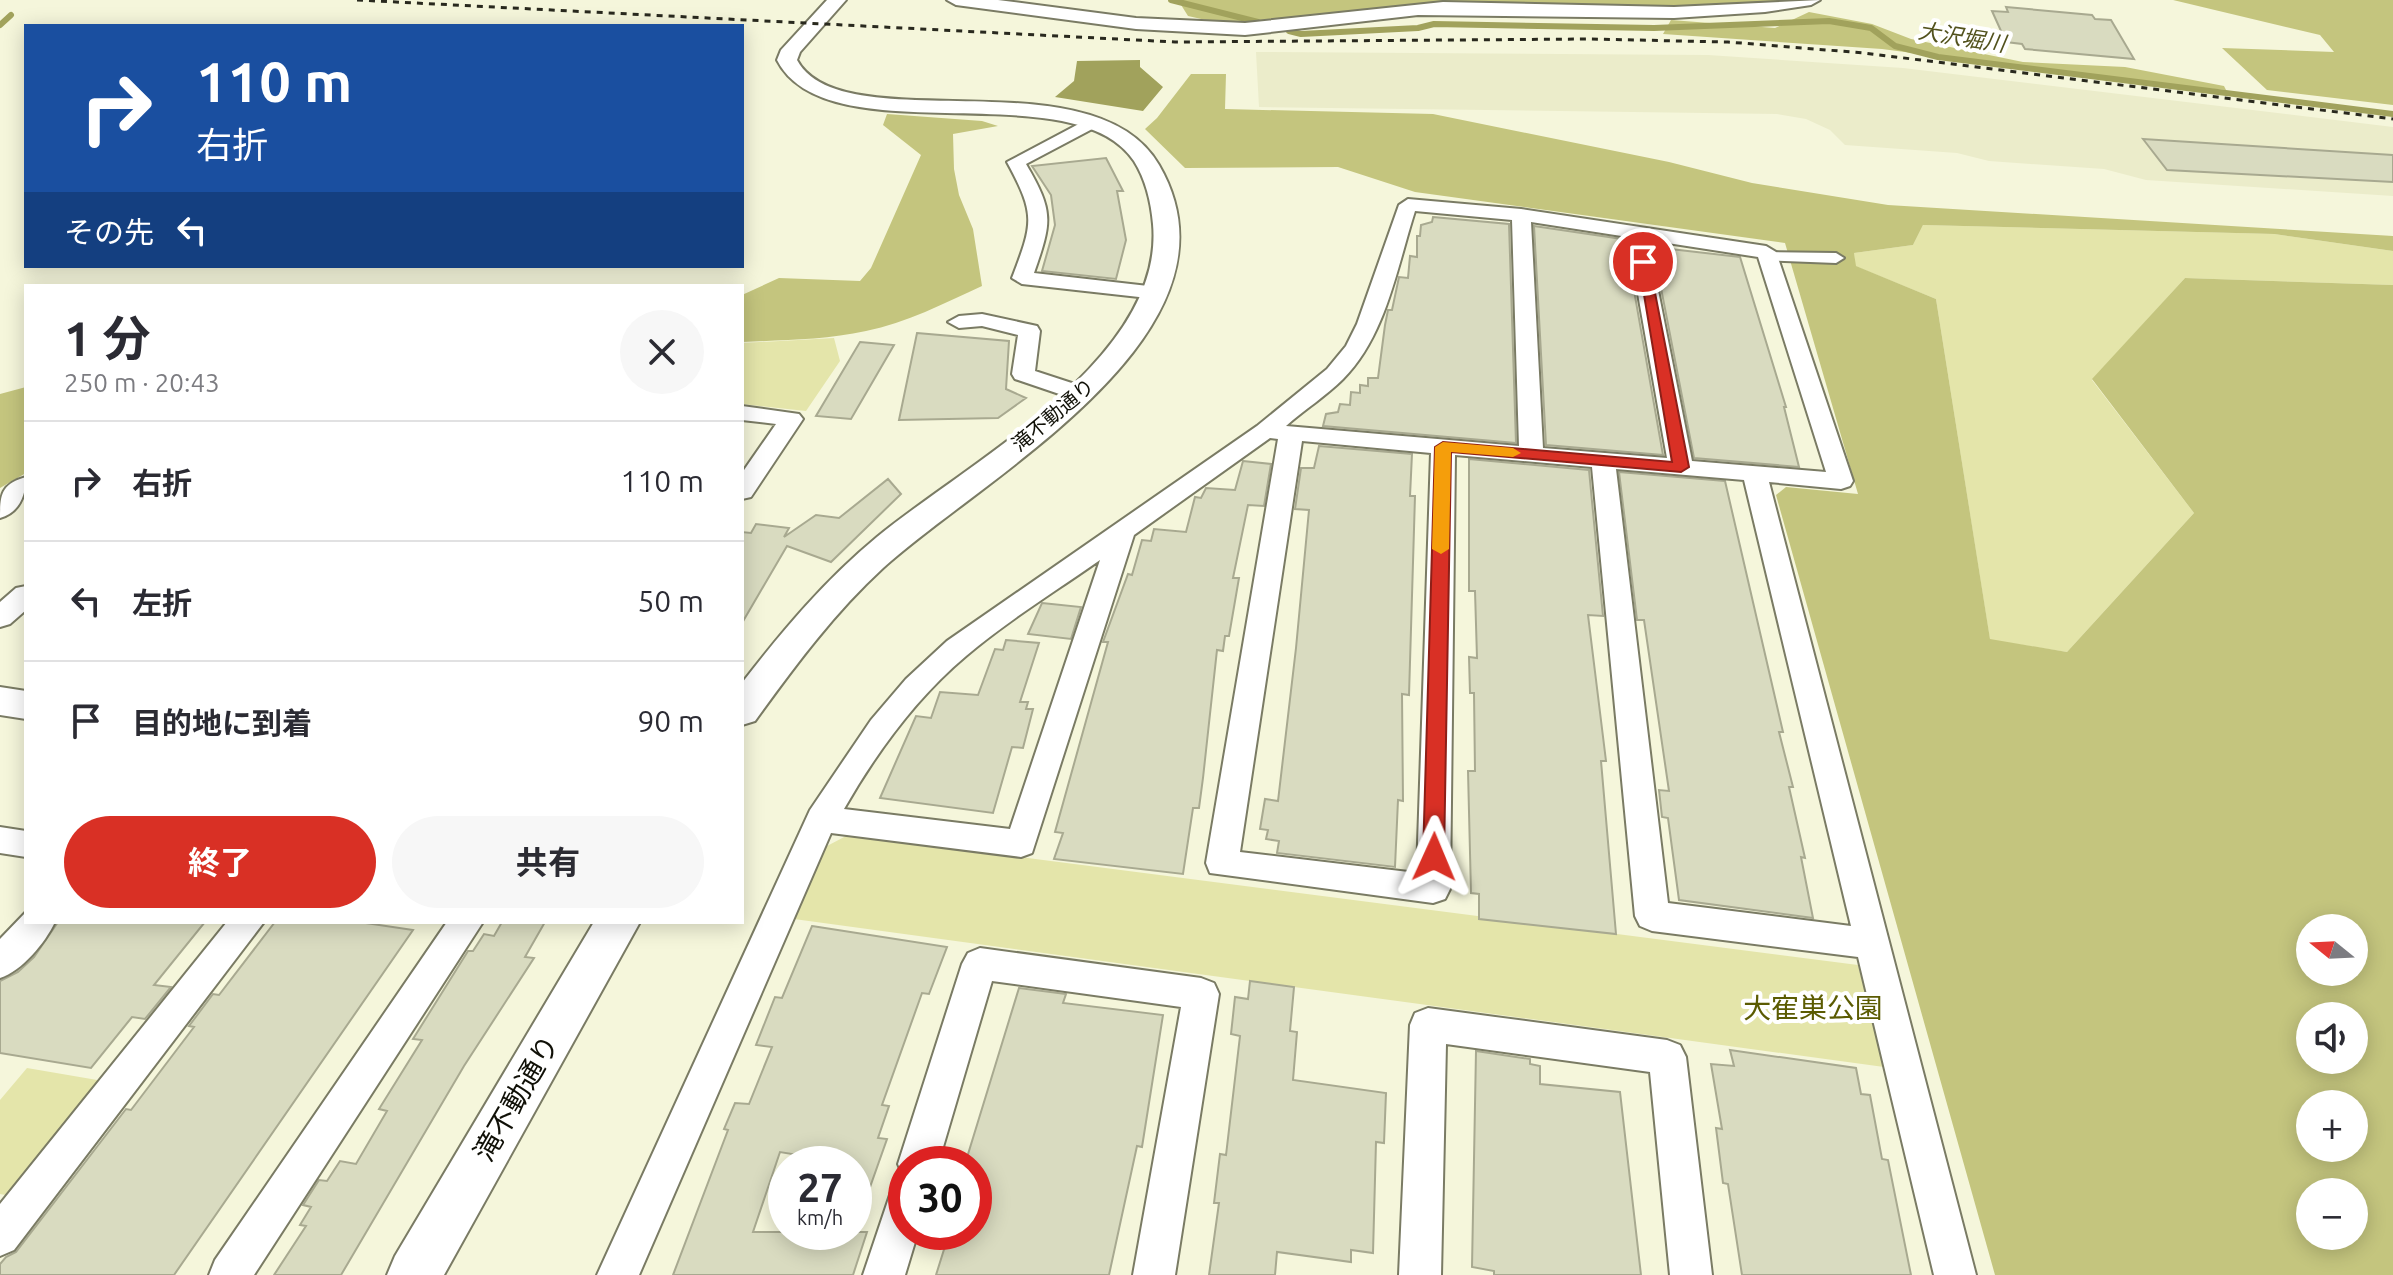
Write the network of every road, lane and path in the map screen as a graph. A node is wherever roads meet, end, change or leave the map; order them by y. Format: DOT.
graph roads {
  1 [pos="837,0"];
  2 [pos="956,0"];
  3 [pos="1811,0"];
  4 [pos="1090,123"];
  5 [pos="1521,215"];
  6 [pos="1637,233"];
  7 [pos="1767,257"];
  8 [pos="1836,258"];
  9 [pos="1157,293"];
  10 [pos="959,322"];
  11 [pos="1082,394"];
  12 [pos="744,413"];
  13 [pos="1278,432"];
  14 [pos="1443,447"];
  15 [pos="1531,454"];
  16 [pos="1603,460"];
  17 [pos="1681,467"];
  18 [pos="1755,474"];
  19 [pos="24,486"];
  20 [pos="744,488"];
  21 [pos="0,510"];
  22 [pos="1122,534"];
  23 [pos="24,597"];
  24 [pos="0,617"];
  25 [pos="0,701"];
  26 [pos="24,705"];
  27 [pos="744,708"];
  28 [pos="821,819"];
  29 [pos="0,840"];
  30 [pos="24,844"];
  31 [pos="36,924"];
  32 [pos="245,924"];
  33 [pos="465,924"];
  34 [pos="617,924"];
  35 [pos="1873,944"];
  36 [pos="0,963"];
  37 [pos="924,1146"];
  38 [pos="0,1236"];
  39 [pos="892,1250"];
  40 [pos="230,1275"];
  41 [pos="414,1275"];
  42 [pos="618,1275"];
  43 [pos="884,1275"];
  44 [pos="1154,1275"];
  45 [pos="1420,1275"];
  46 [pos="1691,1275"];
  47 [pos="1955,1275"];
  1 -- 4 [label="street, 滝不動通り"];
  2 -- 3 [label="street"];
  4 -- 9 [label="street, 滝不動通り"];
  4 -- 9 [label="street"];
  5 -- 6 [label="street"];
  5 -- 13 [label="street"];
  5 -- 15 [label="street"];
  6 -- 7 [label="street"];
  6 -- 17 [label="street"];
  7 -- 8 [label="street"];
  7 -- 18 [label="street"];
  9 -- 11 [label="street, 滝不動通り"];
  10 -- 11 [label="street"];
  11 -- 27 [label="street, 滝不動通り"];
  12 -- 20 [label="street"];
  13 -- 14 [label="street"];
  13 -- 14 [label="street"];
  13 -- 22 [label="street"];
  14 -- 15 [label="street"];
  15 -- 16 [label="street"];
  16 -- 17 [label="street"];
  16 -- 35 [label="street"];
  17 -- 18 [label="street"];
  18 -- 35 [label="street"];
  19 -- 21 [label="street"];
  22 -- 28 [label="street"];
  22 -- 28 [label="street"];
  23 -- 24 [label="street"];
  25 -- 26 [label="street"];
  28 -- 42 [label="street"];
  29 -- 30 [label="street"];
  31 -- 36 [label="street"];
  32 -- 38 [label="street"];
  33 -- 40 [label="street"];
  34 -- 41 [label="street, 滝不動通り"];
  35 -- 47 [label="street"];
  37 -- 44 [label="street"];
  39 -- 43 [label="street"];
  45 -- 46 [label="street"];
}
